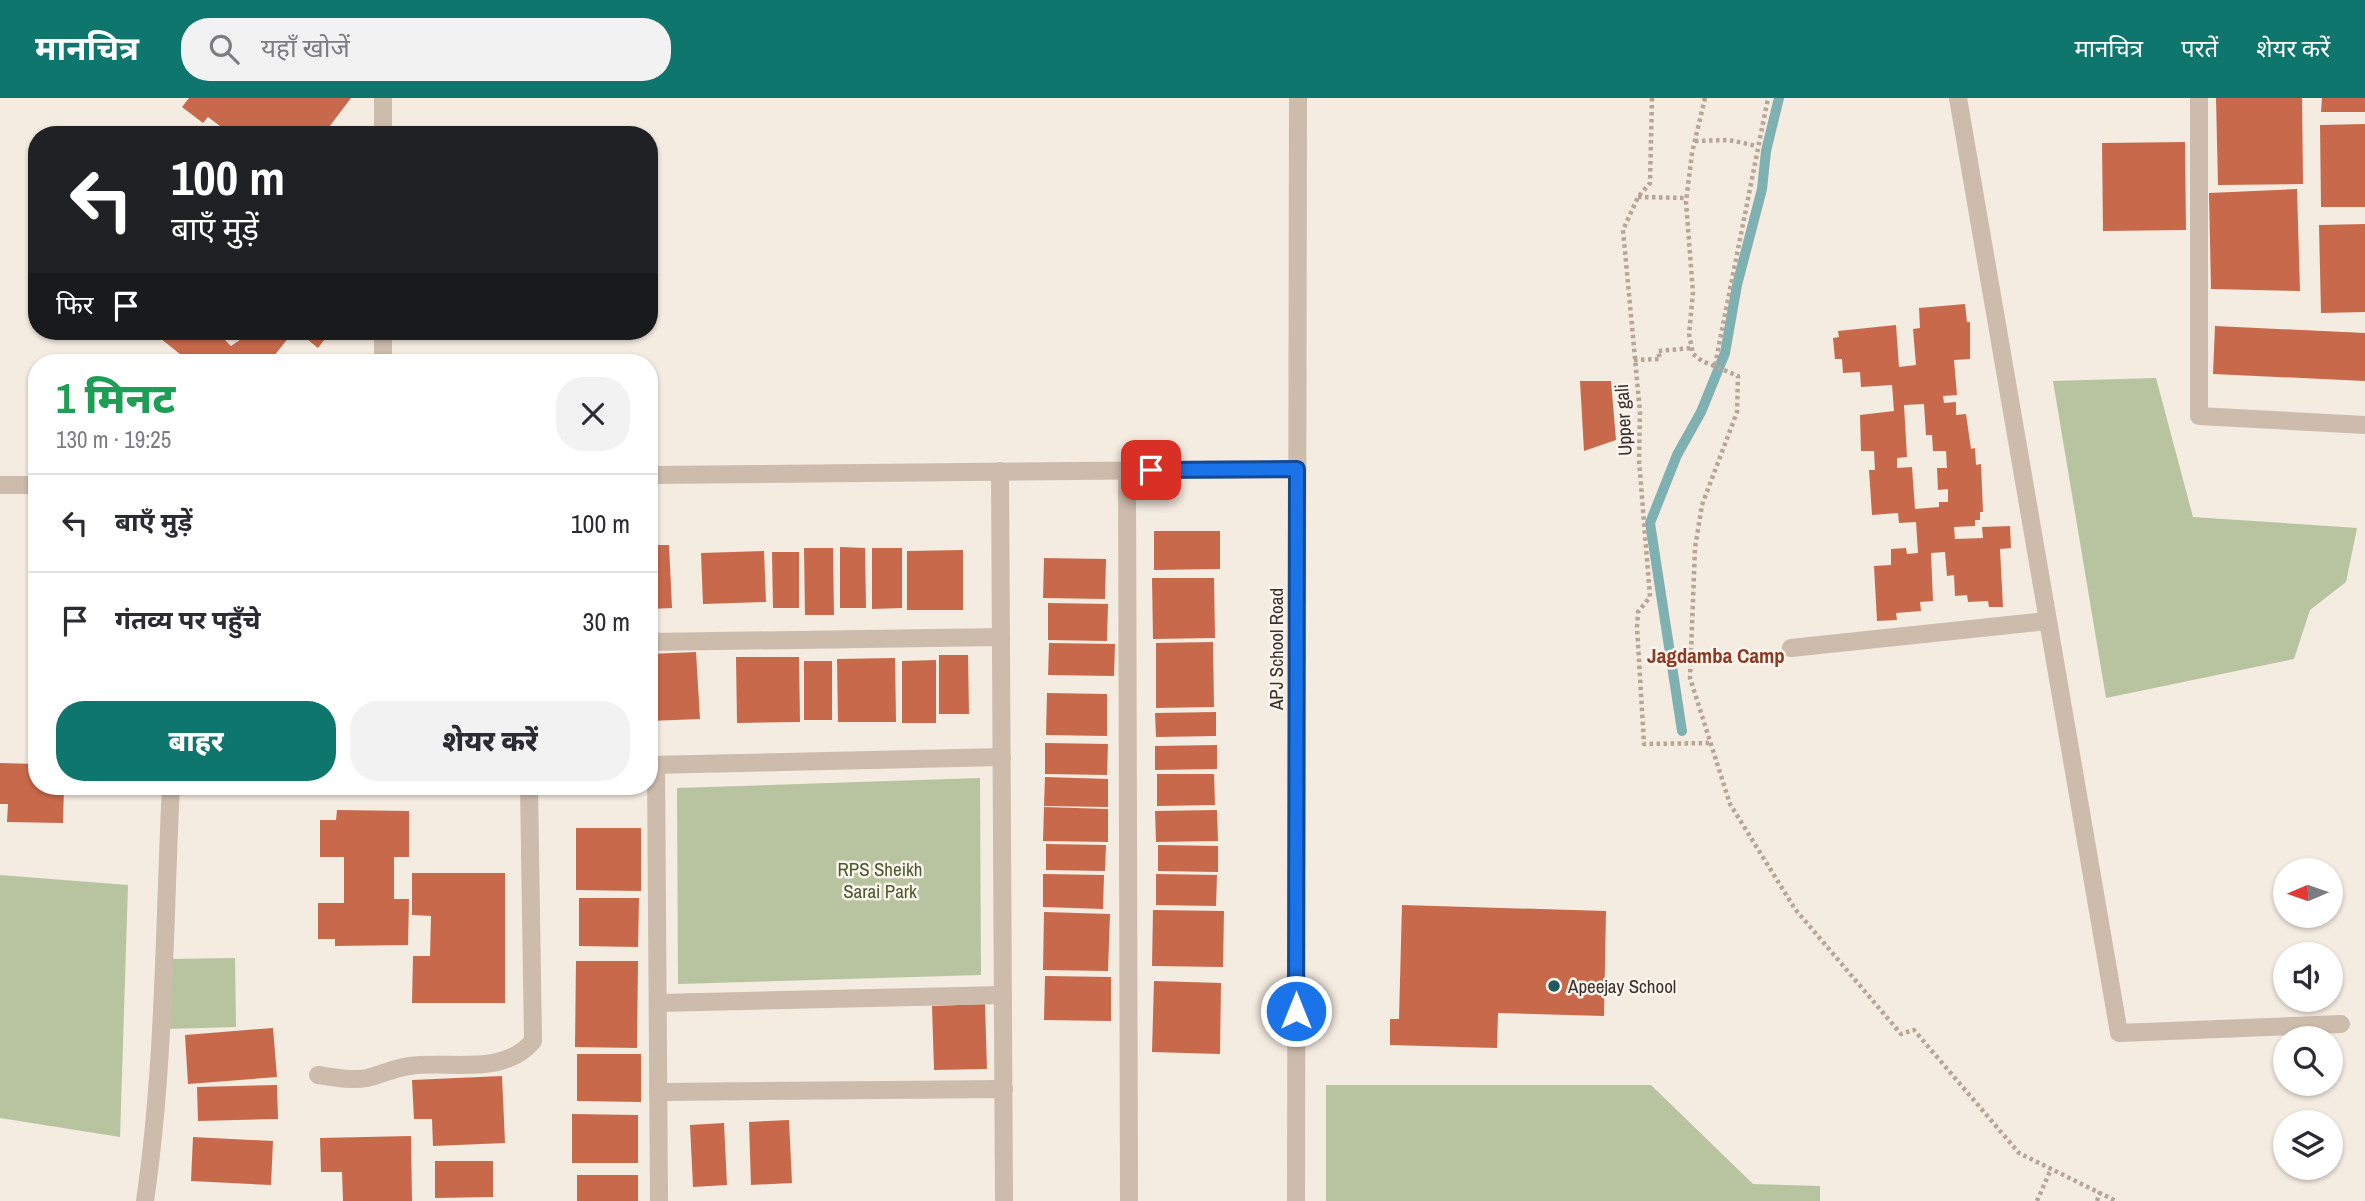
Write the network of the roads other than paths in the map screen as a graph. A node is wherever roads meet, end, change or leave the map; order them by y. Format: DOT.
graph roads {
  1 [pos="383,98"];
  2 [pos="1298,98"];
  3 [pos="1958,98"];
  4 [pos="2199,98"];
  5 [pos="383,126"];
  6 [pos="2365,425"];
  7 [pos="1297,469"];
  8 [pos="1000,471"];
  9 [pos="1127,471"];
  10 [pos="658,475"];
  11 [pos="0,485"];
  12 [pos="28,485"];
  13 [pos="2048,621"];
  14 [pos="1002,637"];
  15 [pos="658,642"];
  16 [pos="1791,648"];
  17 [pos="1002,757"];
  18 [pos="658,765"];
  19 [pos="171,795"];
  20 [pos="529,795"];
  21 [pos="654,795"];
  22 [pos="1003,995"];
  23 [pos="657,1003"];
  24 [pos="2342,1024"];
  25 [pos="317,1075"];
  26 [pos="1004,1089"];
  27 [pos="658,1091"];
  28 [pos="145,1201"];
  29 [pos="659,1201"];
  30 [pos="1004,1201"];
  31 [pos="1129,1201"];
  32 [pos="1296,1201"];
  1 -- 5 [label="street"];
  2 -- 7 [label="street, APJ School Road"];
  3 -- 13 [label="street"];
  4 -- 6 [label="street"];
  7 -- 9 [label="street"];
  7 -- 32 [label="street, APJ School Road"];
  8 -- 9 [label="street"];
  8 -- 10 [label="street"];
  8 -- 14 [label="street"];
  9 -- 31 [label="street"];
  11 -- 12 [label="street"];
  13 -- 16 [label="street"];
  13 -- 24 [label="street"];
  14 -- 15 [label="street"];
  14 -- 17 [label="street"];
  17 -- 18 [label="street"];
  17 -- 22 [label="street"];
  19 -- 28 [label="street"];
  20 -- 25 [label="street"];
  21 -- 23 [label="street"];
  22 -- 23 [label="street"];
  22 -- 26 [label="street"];
  23 -- 27 [label="street"];
  26 -- 27 [label="street"];
  26 -- 30 [label="street"];
  27 -- 29 [label="street"];
}
